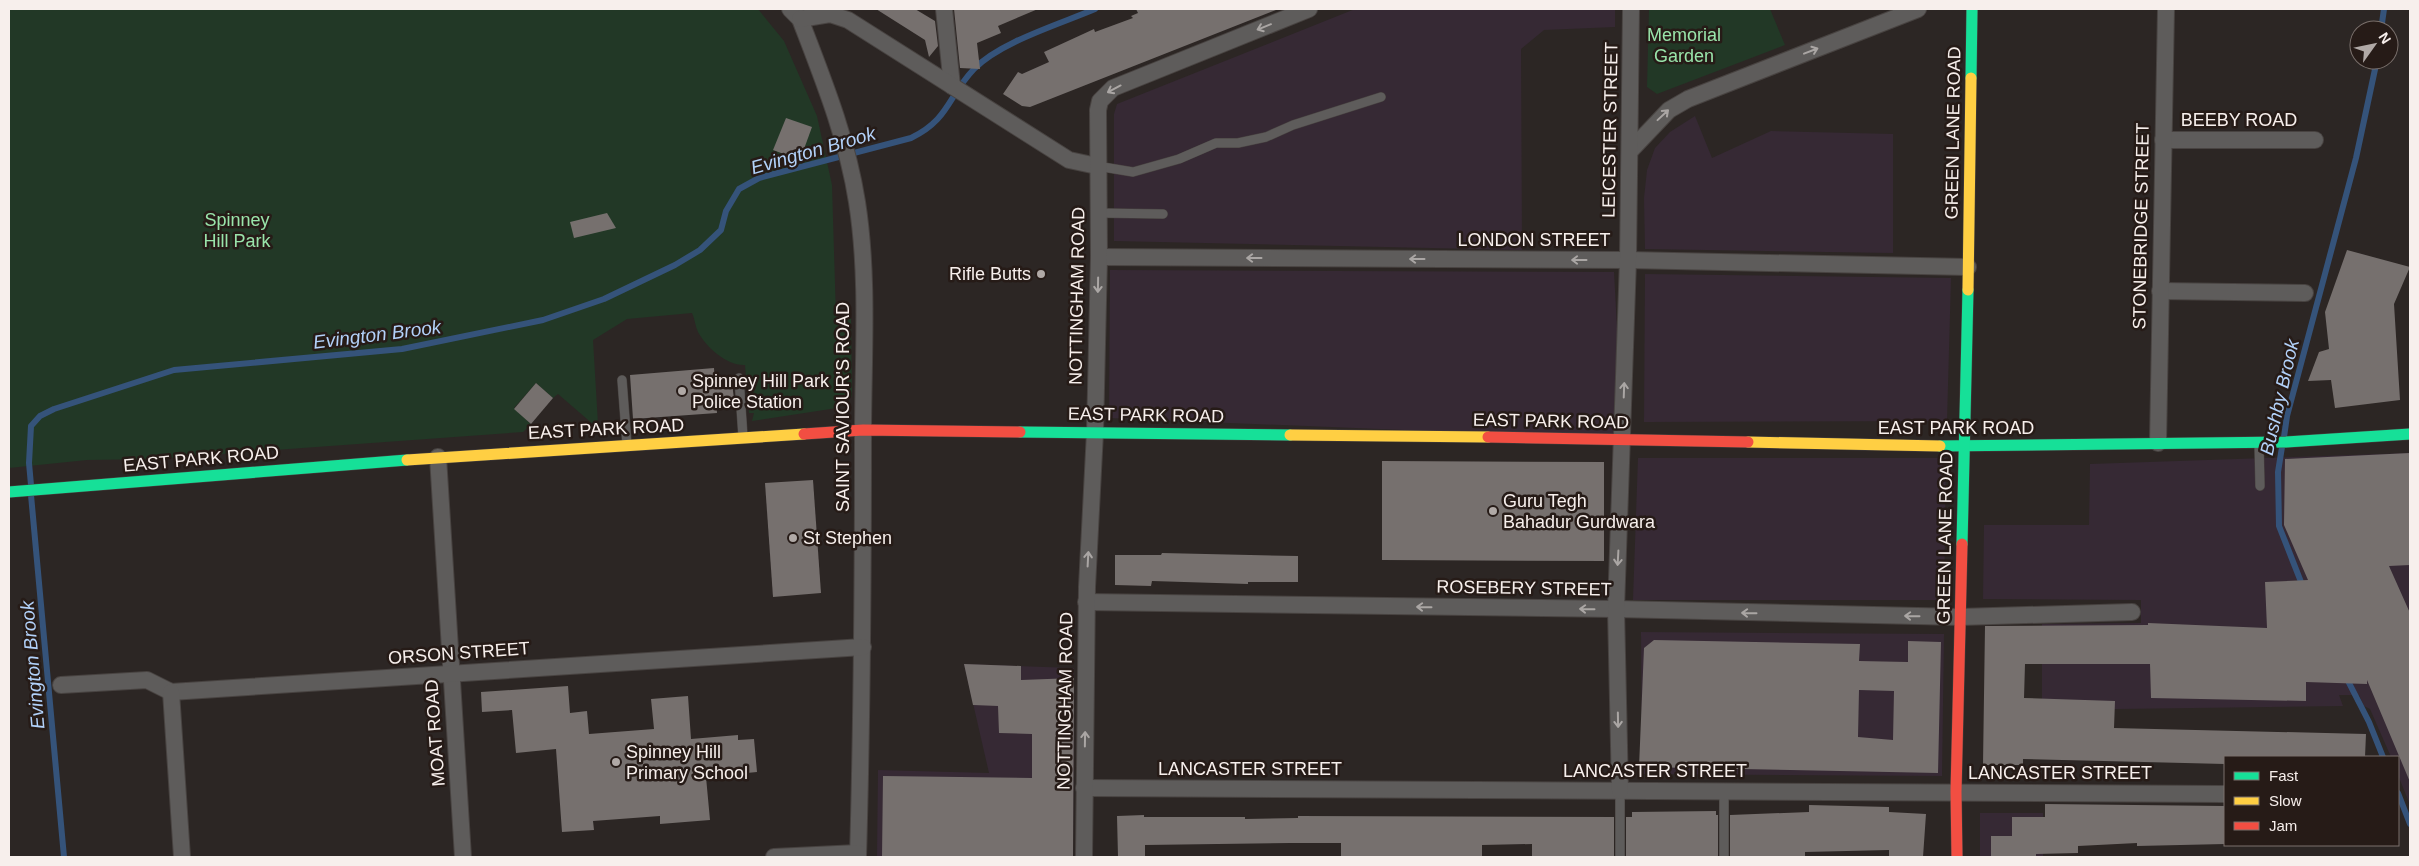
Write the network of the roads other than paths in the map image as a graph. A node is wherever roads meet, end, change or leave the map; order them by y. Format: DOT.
graph roads {
  1 [pos="944,9"];
  2 [pos="1309,9"];
  3 [pos="1631,9"];
  4 [pos="1918,9"];
  5 [pos="1972,9"];
  6 [pos="2166,9"];
  7 [pos="795,14"];
  8 [pos="851,14"];
  9 [pos="952,86"];
  10 [pos="1381,97"];
  11 [pos="2163,140"];
  12 [pos="2315,140"];
  13 [pos="1630,151"];
  14 [pos="1097,166"];
  15 [pos="1099,213"];
  16 [pos="1163,214"];
  17 [pos="1099,257"];
  18 [pos="1628,260"];
  19 [pos="1968,266"];
  20 [pos="2160,291"];
  21 [pos="2304,293"];
  22 [pos="739,378"];
  23 [pos="622,380"];
  24 [pos="863,430"];
  25 [pos="1095,432"];
  26 [pos="2410,434"];
  27 [pos="743,438"];
  28 [pos="1623,439"];
  29 [pos="2265,442"];
  30 [pos="2158,443"];
  31 [pos="627,445"];
  32 [pos="1965,447"];
  33 [pos="438,457"];
  34 [pos="2260,486"];
  35 [pos="9,492"];
  36 [pos="1083,592"];
  37 [pos="1616,610"];
  38 [pos="2132,612"];
  39 [pos="1960,618"];
  40 [pos="863,647"];
  41 [pos="451,673"];
  42 [pos="61,685"];
  43 [pos="171,692"];
  44 [pos="1084,788"];
  45 [pos="1620,791"];
  46 [pos="1724,791"];
  47 [pos="1956,792"];
  48 [pos="2224,794"];
  49 [pos="858,855"];
  50 [pos="182,857"];
  51 [pos="463,857"];
  52 [pos="774,857"];
  53 [pos="1084,857"];
  54 [pos="1620,857"];
  55 [pos="1724,857"];
  56 [pos="1957,857"];
  1 -- 9 [label="street"];
  2 -- 14 [label="street, NOTTINGHAM ROAD, one-way"];
  3 -- 13 [label="street, LEICESTER STREET"];
  13 -- 4 [label="street, one-way"];
  5 -- 19 [label="main road, GREEN LANE ROAD"];
  6 -- 11 [label="street, STONEBRIDGE STREET"];
  7 -- 8 [label="street"];
  7 -- 24 [label="street, SAINT SAVIOUR'S ROAD"];
  8 -- 9 [label="street"];
  9 -- 14 [label="street"];
  10 -- 14 [label="lane"];
  11 -- 12 [label="street, BEEBY ROAD"];
  11 -- 20 [label="street, STONEBRIDGE STREET"];
  13 -- 18 [label="street, LEICESTER STREET"];
  14 -- 15 [label="street, NOTTINGHAM ROAD"];
  15 -- 16 [label="lane"];
  15 -- 17 [label="street, NOTTINGHAM ROAD"];
  18 -- 17 [label="street, LONDON STREET, one-way"];
  17 -- 25 [label="street, NOTTINGHAM ROAD, one-way"];
  18 -- 19 [label="street, LONDON STREET"];
  28 -- 18 [label="street, LEICESTER STREET, one-way"];
  19 -- 32 [label="main road, GREEN LANE ROAD"];
  20 -- 21 [label="street"];
  20 -- 30 [label="street, STONEBRIDGE STREET"];
  22 -- 27 [label="lane"];
  23 -- 31 [label="lane"];
  24 -- 25 [label="main road, EAST PARK ROAD"];
  24 -- 27 [label="main road, EAST PARK ROAD"];
  24 -- 40 [label="street, SAINT SAVIOUR'S ROAD"];
  25 -- 28 [label="main road, EAST PARK ROAD"];
  36 -- 25 [label="street, NOTTINGHAM ROAD, one-way"];
  26 -- 29 [label="main road, EAST PARK ROAD"];
  27 -- 31 [label="main road, EAST PARK ROAD"];
  28 -- 32 [label="main road, EAST PARK ROAD"];
  28 -- 37 [label="street, LEICESTER STREET, one-way"];
  29 -- 30 [label="main road, EAST PARK ROAD"];
  29 -- 34 [label="lane"];
  30 -- 32 [label="main road, EAST PARK ROAD"];
  31 -- 33 [label="main road, EAST PARK ROAD"];
  32 -- 39 [label="main road, GREEN LANE ROAD"];
  33 -- 35 [label="main road, EAST PARK ROAD"];
  33 -- 41 [label="street, MOAT ROAD"];
  37 -- 36 [label="street, ROSEBERY STREET, one-way"];
  44 -- 36 [label="street, NOTTINGHAM ROAD, one-way"];
  39 -- 37 [label="street, ROSEBERY STREET, one-way"];
  37 -- 45 [label="street, LEICESTER STREET, one-way"];
  38 -- 39 [label="street, ROSEBERY STREET"];
  39 -- 47 [label="main road, GREEN LANE ROAD"];
  40 -- 41 [label="street, ORSON STREET"];
  40 -- 49 [label="street, SAINT SAVIOUR'S ROAD"];
  41 -- 43 [label="street, ORSON STREET"];
  41 -- 51 [label="street, MOAT ROAD"];
  42 -- 43 [label="street"];
  43 -- 50 [label="street"];
  44 -- 45 [label="street, LANCASTER STREET"];
  44 -- 53 [label="street, NOTTINGHAM ROAD"];
  45 -- 46 [label="street, LANCASTER STREET"];
  45 -- 54 [label="lane"];
  46 -- 47 [label="street, LANCASTER STREET"];
  46 -- 55 [label="lane"];
  47 -- 48 [label="street, LANCASTER STREET"];
  47 -- 56 [label="main road, GREEN LANE ROAD"];
  49 -- 52 [label="street"];
}
